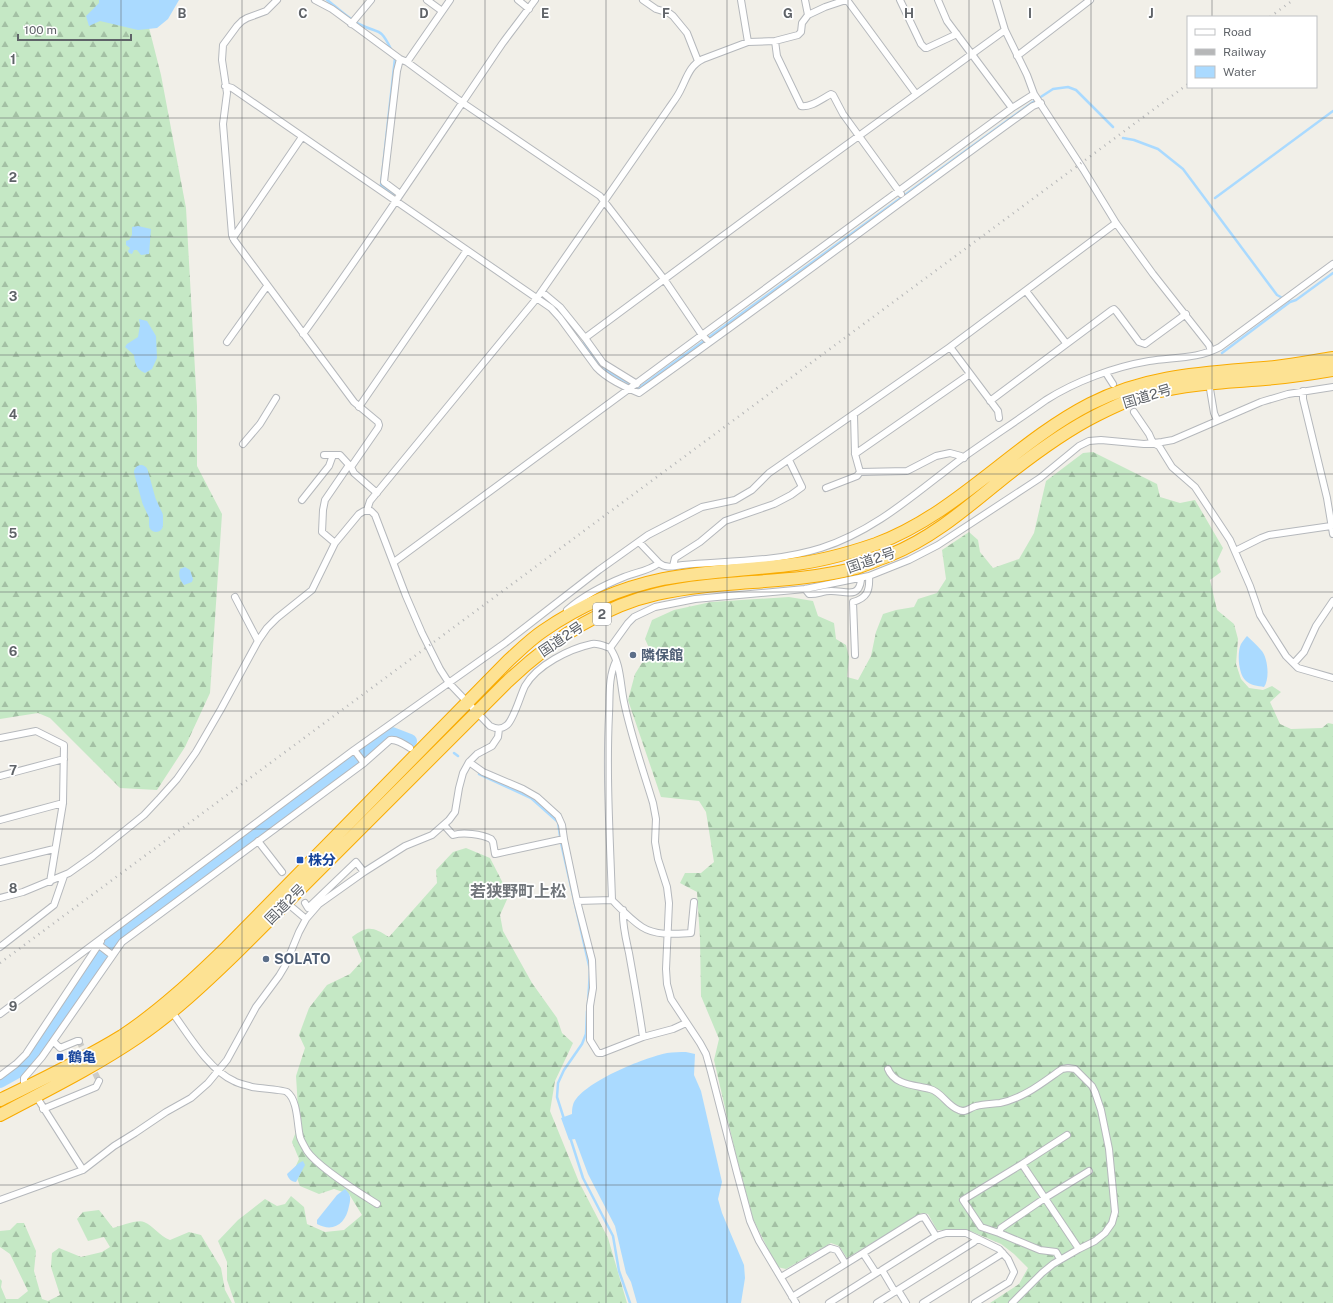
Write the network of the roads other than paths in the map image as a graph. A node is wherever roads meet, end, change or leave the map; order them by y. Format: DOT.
graph roads {
  1 [pos="277,0"];
  2 [pos="315,0"];
  3 [pos="371,0"];
  4 [pos="427,0"];
  5 [pos="450,0"];
  6 [pos="518,0"];
  7 [pos="535,0"];
  8 [pos="643,0"];
  9 [pos="742,0"];
  10 [pos="805,0"];
  11 [pos="846,0"];
  12 [pos="900,0"];
  13 [pos="938,0"];
  14 [pos="996,0"];
  15 [pos="1090,0"];
  16 [pos="529,8"];
  17 [pos="442,11"];
  18 [pos="808,15"];
  19 [pos="353,22"];
  20 [pos="1005,30"];
  21 [pos="957,34"];
  22 [pos="775,41"];
  23 [pos="748,42"];
  24 [pos="972,55"];
  25 [pos="1017,56"];
  26 [pos="400,59"];
  27 [pos="698,61"];
  28 [pos="407,62"];
  29 [pos="225,86"];
  30 [pos="916,94"];
  31 [pos="1037,99"];
  32 [pos="463,103"];
  33 [pos="1012,108"];
  34 [pos="302,137"];
  35 [pos="859,137"];
  36 [pos="400,194"];
  37 [pos="902,195"];
  38 [pos="395,201"];
  39 [pos="604,201"];
  40 [pos="1116,223"];
  41 [pos="233,238"];
  42 [pos="467,250"];
  43 [pos="1333,264"];
  44 [pos="664,279"];
  45 [pos="267,286"];
  46 [pos="1026,291"];
  47 [pos="542,292"];
  48 [pos="537,298"];
  49 [pos="1186,314"];
  50 [pos="303,334"];
  51 [pos="585,338"];
  52 [pos="705,338"];
  53 [pos="227,342"];
  54 [pos="1066,344"];
  55 [pos="950,347"];
  56 [pos="1211,352"];
  57 [pos="1333,358"];
  58 [pos="1333,370"];
  59 [pos="1106,372"];
  60 [pos="970,374"];
  61 [pos="1209,383"];
  62 [pos="637,384"];
  63 [pos="1113,384"];
  64 [pos="1333,387"];
  65 [pos="629,389"];
  66 [pos="1303,391"];
  67 [pos="276,398"];
  68 [pos="990,401"];
  69 [pos="359,407"];
  70 [pos="1134,412"];
  71 [pos="854,414"];
  72 [pos="999,418"];
  73 [pos="1217,420"];
  74 [pos="1153,443"];
  75 [pos="243,444"];
  76 [pos="855,454"];
  77 [pos="324,455"];
  78 [pos="333,455"];
  79 [pos="964,458"];
  80 [pos="788,460"];
  81 [pos="350,466"];
  82 [pos="860,472"];
  83 [pos="826,488"];
  84 [pos="377,493"];
  85 [pos="302,500"];
  86 [pos="367,510"];
  87 [pos="1331,526"];
  88 [pos="1333,534"];
  89 [pos="839,541"];
  90 [pos="639,542"];
  91 [pos="335,543"];
  92 [pos="845,548"];
  93 [pos="1235,551"];
  94 [pos="394,562"];
  95 [pos="659,563"];
  96 [pos="673,566"];
  97 [pos="869,576"];
  98 [pos="861,580"];
  99 [pos="805,589"];
  100 [pos="235,597"];
  101 [pos="1333,601"];
  102 [pos="556,622"];
  103 [pos="258,641"];
  104 [pos="610,648"];
  105 [pos="855,655"];
  106 [pos="616,661"];
  107 [pos="1294,664"];
  108 [pos="1333,678"];
  109 [pos="449,683"];
  110 [pos="467,702"];
  111 [pos="477,711"];
  112 [pos="499,729"];
  113 [pos="0,738"];
  114 [pos="410,748"];
  115 [pos="355,751"];
  116 [pos="64,759"];
  117 [pos="364,762"];
  118 [pos="469,762"];
  119 [pos="0,776"];
  120 [pos="63,803"];
  121 [pos="0,820"];
  122 [pos="444,825"];
  123 [pos="561,840"];
  124 [pos="258,841"];
  125 [pos="54,850"];
  126 [pos="0,862"];
  127 [pos="282,872"];
  128 [pos="364,872"];
  129 [pos="64,876"];
  130 [pos="50,882"];
  131 [pos="0,898"];
  132 [pos="612,900"];
  133 [pos="577,901"];
  134 [pos="694,902"];
  135 [pos="287,903"];
  136 [pos="305,904"];
  137 [pos="623,910"];
  138 [pos="306,920"];
  139 [pos="667,934"];
  140 [pos="103,938"];
  141 [pos="99,945"];
  142 [pos="0,947"];
  143 [pos="112,955"];
  144 [pos="172,1012"];
  145 [pos="0,1014"];
  146 [pos="686,1023"];
  147 [pos="643,1037"];
  148 [pos="53,1041"];
  149 [pos="79,1042"];
  150 [pos="888,1069"];
  151 [pos="218,1070"];
  152 [pos="0,1076"];
  153 [pos="99,1082"];
  154 [pos="24,1088"];
  155 [pos="36,1096"];
  156 [pos="0,1100"];
  157 [pos="43,1109"];
  158 [pos="0,1115"];
  159 [pos="1067,1135"];
  160 [pos="1022,1164"];
  161 [pos="82,1170"];
  162 [pos="1089,1171"];
  163 [pos="1045,1198"];
  164 [pos="0,1200"];
  165 [pos="377,1204"];
  166 [pos="999,1233"];
  167 [pos="936,1236"];
  168 [pos="977,1239"];
  169 [pos="1079,1249"];
  170 [pos="863,1253"];
  171 [pos="1003,1253"];
  172 [pos="1060,1259"];
  173 [pos="845,1264"];
  174 [pos="879,1272"];
  175 [pos="781,1277"];
  176 [pos="897,1291"];
  177 [pos="792,1297"];
  178 [pos="796,1303"];
  179 [pos="829,1303"];
  180 [pos="877,1303"];
  181 [pos="906,1303"];
  182 [pos="923,1303"];
  183 [pos="975,1303"];
  184 [pos="1012,1303"];
  1 -- 29 [label="street"];
  2 -- 19 [label="street"];
  3 -- 19 [label="street"];
  4 -- 17 [label="street"];
  5 -- 17 [label="street"];
  6 -- 16 [label="street"];
  7 -- 16 [label="street"];
  8 -- 27 [label="street"];
  9 -- 23 [label="street"];
  10 -- 18 [label="street"];
  11 -- 18 [label="street"];
  11 -- 30 [label="street"];
  12 -- 21 [label="street"];
  13 -- 21 [label="street"];
  14 -- 20 [label="street"];
  15 -- 25 [label="street"];
  16 -- 32 [label="street"];
  17 -- 28 [label="street"];
  18 -- 22 [label="street"];
  19 -- 26 [label="street"];
  20 -- 24 [label="street"];
  20 -- 25 [label="street"];
  21 -- 24 [label="street"];
  22 -- 23 [label="street"];
  22 -- 35 [label="street"];
  23 -- 27 [label="street"];
  24 -- 30 [label="street"];
  24 -- 33 [label="street"];
  25 -- 31 [label="street"];
  26 -- 28 [label="street"];
  26 -- 36 [label="street"];
  27 -- 39 [label="street"];
  28 -- 32 [label="street"];
  29 -- 34 [label="street"];
  29 -- 41 [label="street"];
  30 -- 35 [label="street"];
  31 -- 33 [label="street"];
  31 -- 37 [label="street"];
  31 -- 40 [label="street"];
  32 -- 36 [label="street"];
  32 -- 39 [label="street"];
  33 -- 37 [label="street"];
  34 -- 38 [label="street"];
  34 -- 41 [label="street"];
  35 -- 37 [label="street"];
  35 -- 44 [label="street"];
  36 -- 38 [label="street"];
  37 -- 52 [label="street"];
  37 -- 65 [label="street"];
  38 -- 42 [label="street"];
  38 -- 50 [label="street"];
  39 -- 44 [label="street"];
  39 -- 47 [label="street"];
  40 -- 46 [label="street"];
  40 -- 49 [label="street"];
  41 -- 45 [label="street"];
  42 -- 48 [label="street"];
  42 -- 69 [label="street"];
  43 -- 56 [label="street"];
  44 -- 51 [label="street"];
  44 -- 52 [label="street"];
  45 -- 50 [label="street"];
  45 -- 53 [label="street"];
  46 -- 54 [label="street"];
  46 -- 55 [label="street"];
  47 -- 48 [label="street"];
  47 -- 51 [label="street"];
  48 -- 65 [label="street"];
  48 -- 84 [label="street"];
  49 -- 54 [label="street"];
  49 -- 56 [label="street"];
  50 -- 69 [label="street"];
  51 -- 62 [label="street"];
  52 -- 62 [label="street"];
  54 -- 68 [label="street"];
  55 -- 60 [label="street"];
  55 -- 71 [label="street"];
  56 -- 59 [label="street"];
  57 -- 102 [label="highway, 国道2号 / 2"];
  58 -- 61 [label="highway, 国道2号 / 2"];
  59 -- 63 [label="street"];
  59 -- 79 [label="street"];
  60 -- 68 [label="street"];
  60 -- 76 [label="street"];
  61 -- 73 [label="street"];
  61 -- 111 [label="highway, 国道2号 / 2"];
  62 -- 65 [label="street"];
  64 -- 66 [label="street"];
  65 -- 94 [label="street"];
  66 -- 73 [label="street"];
  66 -- 87 [label="street"];
  67 -- 75 [label="street"];
  68 -- 72 [label="street"];
  69 -- 81 [label="street"];
  70 -- 74 [label="street"];
  71 -- 76 [label="street"];
  71 -- 80 [label="street"];
  73 -- 74 [label="street"];
  74 -- 93 [label="street"];
  74 -- 97 [label="street"];
  76 -- 82 [label="street"];
  77 -- 78 [label="street"];
  78 -- 81 [label="street"];
  78 -- 85 [label="street"];
  79 -- 82 [label="street"];
  79 -- 89 [label="street"];
  80 -- 90 [label="street"];
  80 -- 96 [label="street"];
  81 -- 84 [label="street"];
  81 -- 91 [label="street"];
  82 -- 83 [label="street"];
  84 -- 86 [label="street"];
  86 -- 91 [label="street"];
  86 -- 94 [label="street"];
  87 -- 88 [label="street"];
  87 -- 93 [label="street"];
  89 -- 92 [label="street"];
  89 -- 96 [label="street"];
  90 -- 95 [label="street"];
  90 -- 109 [label="street"];
  91 -- 103 [label="street"];
  93 -- 107 [label="street"];
  94 -- 109 [label="street"];
  95 -- 96 [label="street"];
  95 -- 102 [label="street"];
  97 -- 99 [label="street"];
  97 -- 105 [label="street"];
  98 -- 99 [label="street"];
  99 -- 104 [label="street"];
  100 -- 103 [label="street"];
  101 -- 107 [label="street"];
  102 -- 110 [label="highway, 国道2号 / 2"];
  103 -- 129 [label="street"];
  104 -- 106 [label="street"];
  104 -- 112 [label="street"];
  106 -- 132 [label="street"];
  106 -- 139 [label="street"];
  107 -- 108 [label="street"];
  109 -- 110 [label="street"];
  109 -- 115 [label="street"];
  110 -- 111 [label="street"];
  110 -- 154 [label="highway, 国道2号 / 2"];
  111 -- 112 [label="street"];
  111 -- 135 [label="highway, 国道2号 / 2"];
  112 -- 118 [label="street"];
  113 -- 116 [label="street"];
  114 -- 117 [label="street"];
  115 -- 117 [label="street"];
  115 -- 140 [label="street"];
  116 -- 119 [label="street"];
  116 -- 120 [label="street"];
  117 -- 124 [label="street"];
  118 -- 122 [label="street"];
  118 -- 123 [label="street"];
  120 -- 121 [label="street"];
  120 -- 125 [label="street"];
  122 -- 123 [label="street"];
  122 -- 128 [label="street"];
  123 -- 133 [label="street"];
  124 -- 127 [label="street"];
  124 -- 143 [label="street"];
  125 -- 126 [label="street"];
  125 -- 130 [label="street"];
  128 -- 136 [label="street"];
  128 -- 138 [label="street"];
  129 -- 130 [label="street"];
  129 -- 142 [label="street"];
  130 -- 131 [label="street"];
  132 -- 133 [label="street"];
  132 -- 137 [label="street"];
  133 -- 147 [label="street"];
  134 -- 139 [label="street"];
  135 -- 138 [label="street"];
  135 -- 144 [label="highway, 国道2号 / 2"];
  137 -- 139 [label="street"];
  137 -- 147 [label="street"];
  138 -- 151 [label="street"];
  139 -- 146 [label="street"];
  140 -- 141 [label="street"];
  140 -- 145 [label="street"];
  141 -- 143 [label="street"];
  141 -- 152 [label="street"];
  143 -- 148 [label="street"];
  144 -- 151 [label="street"];
  144 -- 155 [label="highway, 国道2号 / 2"];
  146 -- 147 [label="street"];
  146 -- 175 [label="street"];
  148 -- 149 [label="street"];
  148 -- 154 [label="street"];
  150 -- 169 [label="street"];
  151 -- 161 [label="street"];
  151 -- 165 [label="street"];
  153 -- 157 [label="street"];
  154 -- 156 [label="highway, 国道2号 / 2"];
  155 -- 157 [label="street"];
  155 -- 158 [label="highway, 国道2号 / 2"];
  157 -- 161 [label="street"];
  159 -- 160 [label="street"];
  160 -- 163 [label="street"];
  160 -- 166 [label="street"];
  161 -- 164 [label="street"];
  162 -- 163 [label="street"];
  163 -- 166 [label="street"];
  163 -- 169 [label="street"];
  166 -- 172 [label="street"];
  167 -- 168 [label="street"];
  167 -- 170 [label="street"];
  167 -- 174 [label="street"];
  168 -- 171 [label="street"];
  168 -- 176 [label="street"];
  169 -- 172 [label="street"];
  170 -- 173 [label="street"];
  170 -- 174 [label="street"];
  171 -- 182 [label="street"];
  171 -- 183 [label="street"];
  172 -- 184 [label="street"];
  173 -- 175 [label="street"];
  173 -- 177 [label="street"];
  174 -- 176 [label="street"];
  174 -- 179 [label="street"];
  175 -- 177 [label="street"];
  176 -- 180 [label="street"];
  176 -- 181 [label="street"];
  177 -- 178 [label="street"];
}
